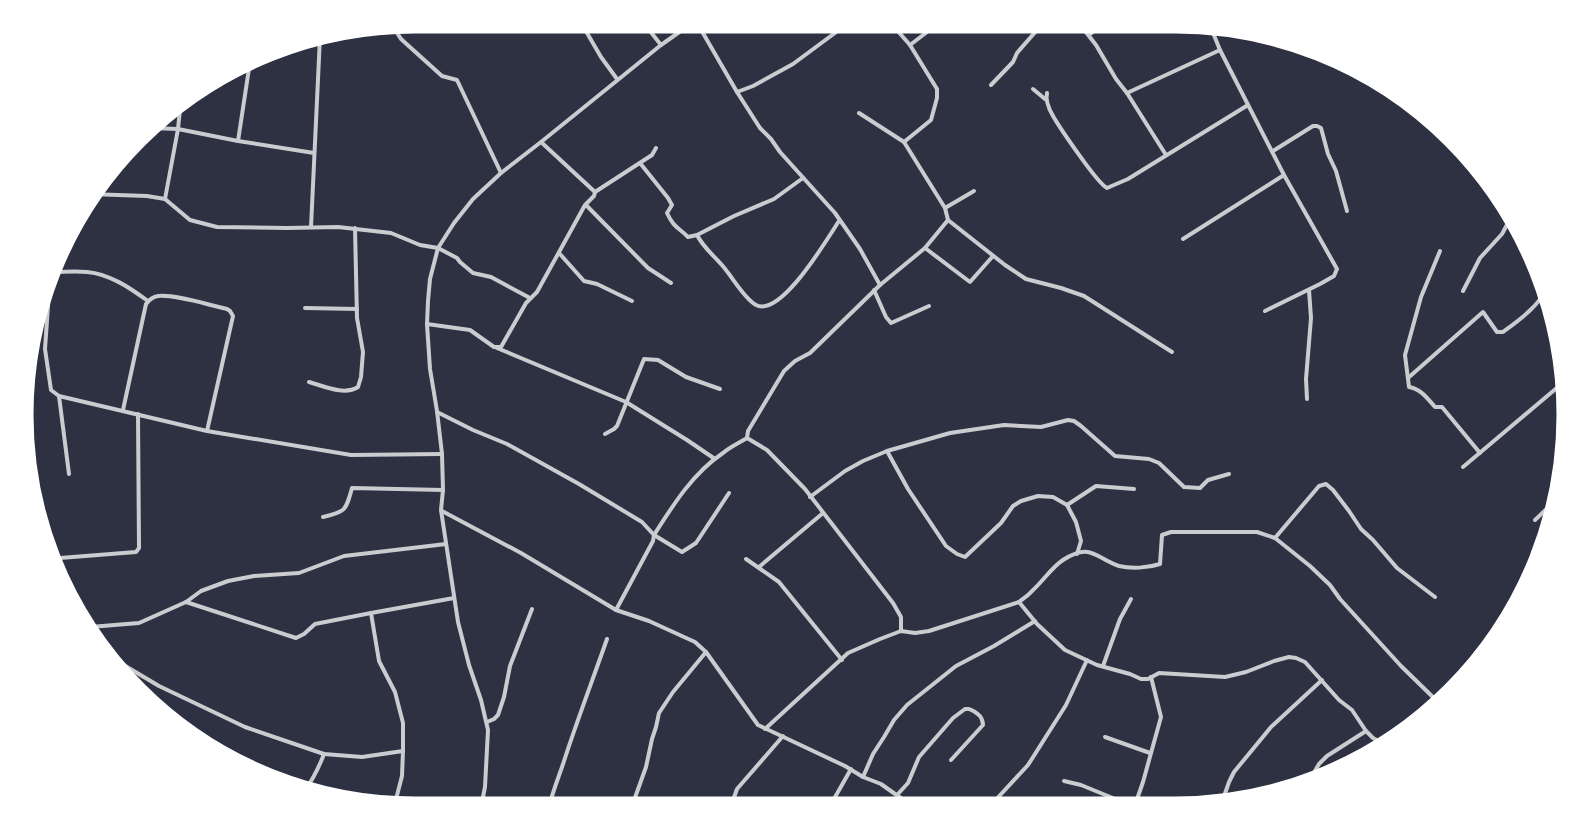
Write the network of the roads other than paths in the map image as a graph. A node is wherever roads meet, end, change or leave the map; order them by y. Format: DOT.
graph roads {
  1 [pos="396,32"];
  2 [pos="586,32"];
  3 [pos="651,32"];
  4 [pos="680,32"];
  5 [pos="702,32"];
  6 [pos="836,32"];
  7 [pos="899,32"];
  8 [pos="927,32"];
  9 [pos="1035,32"];
  10 [pos="1086,32"];
  11 [pos="1093,32"];
  12 [pos="1213,34"];
  13 [pos="1089,35"];
  14 [pos="320,44"];
  15 [pos="661,45"];
  16 [pos="910,45"];
  17 [pos="1220,50"];
  18 [pos="249,69"];
  19 [pos="617,79"];
  20 [pos="991,86"];
  21 [pos="1033,89"];
  22 [pos="737,92"];
  23 [pos="1047,93"];
  24 [pos="1127,93"];
  25 [pos="1046,99"];
  26 [pos="1248,105"];
  27 [pos="180,112"];
  28 [pos="859,113"];
  29 [pos="161,128"];
  30 [pos="178,129"];
  31 [pos="238,141"];
  32 [pos="541,142"];
  33 [pos="904,142"];
  34 [pos="656,148"];
  35 [pos="1273,151"];
  36 [pos="314,153"];
  37 [pos="1166,155"];
  38 [pos="640,163"];
  39 [pos="501,172"];
  40 [pos="1284,175"];
  41 [pos="803,178"];
  42 [pos="974,191"];
  43 [pos="595,192"];
  44 [pos="101,194"];
  45 [pos="165,199"];
  46 [pos="585,205"];
  47 [pos="945,208"];
  48 [pos="1347,211"];
  49 [pos="948,220"];
  50 [pos="839,221"];
  51 [pos="1507,225"];
  52 [pos="311,227"];
  53 [pos="355,228"];
  54 [pos="698,235"];
  55 [pos="1182,239"];
  56 [pos="438,248"];
  57 [pos="925,248"];
  58 [pos="1440,250"];
  59 [pos="559,253"];
  60 [pos="993,256"];
  61 [pos="59,274"];
  62 [pos="671,283"];
  63 [pos="880,285"];
  64 [pos="874,290"];
  65 [pos="1309,290"];
  66 [pos="1463,291"];
  67 [pos="530,298"];
  68 [pos="1540,300"];
  69 [pos="148,301"];
  70 [pos="632,301"];
  71 [pos="929,306"];
  72 [pos="47,308"];
  73 [pos="305,308"];
  74 [pos="357,309"];
  75 [pos="1265,310"];
  76 [pos="46,317"];
  77 [pos="427,324"];
  78 [pos="497,348"];
  79 [pos="1172,352"];
  80 [pos="1408,378"];
  81 [pos="309,382"];
  82 [pos="720,388"];
  83 [pos="1557,388"];
  84 [pos="59,396"];
  85 [pos="1307,399"];
  86 [pos="626,402"];
  87 [pos="123,410"];
  88 [pos="437,411"];
  89 [pos="138,414"];
  90 [pos="207,431"];
  91 [pos="605,434"];
  92 [pos="747,438"];
  93 [pos="887,451"];
  94 [pos="1480,453"];
  95 [pos="441,454"];
  96 [pos="715,459"];
  97 [pos="1463,467"];
  98 [pos="69,474"];
  99 [pos="1229,474"];
  100 [pos="1134,489"];
  101 [pos="442,490"];
  102 [pos="729,493"];
  103 [pos="810,497"];
  104 [pos="1067,505"];
  105 [pos="441,510"];
  106 [pos="1545,511"];
  107 [pos="823,513"];
  108 [pos="323,517"];
  109 [pos="1535,520"];
  110 [pos="654,535"];
  111 [pos="1275,538"];
  112 [pos="446,544"];
  113 [pos="1077,554"];
  114 [pos="60,558"];
  115 [pos="746,559"];
  116 [pos="759,567"];
  117 [pos="1435,597"];
  118 [pos="454,598"];
  119 [pos="1131,599"];
  120 [pos="186,602"];
  121 [pos="1018,602"];
  122 [pos="532,609"];
  123 [pos="616,610"];
  124 [pos="371,613"];
  125 [pos="1035,621"];
  126 [pos="96,627"];
  127 [pos="901,632"];
  128 [pos="607,639"];
  129 [pos="706,652"];
  130 [pos="842,660"];
  131 [pos="1088,660"];
  132 [pos="1103,666"];
  133 [pos="127,667"];
  134 [pos="1151,677"];
  135 [pos="1322,680"];
  136 [pos="1433,697"];
  137 [pos="487,722"];
  138 [pos="765,729"];
  139 [pos="1366,732"];
  140 [pos="783,736"];
  141 [pos="1105,737"];
  142 [pos="1376,740"];
  143 [pos="403,751"];
  144 [pos="1150,753"];
  145 [pos="324,754"];
  146 [pos="951,760"];
  147 [pos="851,770"];
  148 [pos="1315,770"];
  149 [pos="863,777"];
  150 [pos="1064,781"];
  151 [pos="309,782"];
  152 [pos="1224,794"];
  153 [pos="897,795"];
  154 [pos="397,797"];
  155 [pos="483,798"];
  156 [pos="551,798"];
  157 [pos="635,798"];
  158 [pos="734,798"];
  159 [pos="835,798"];
  160 [pos="901,798"];
  161 [pos="997,798"];
  162 [pos="1113,798"];
  163 [pos="1137,798"];
  1 -- 39 [label="street"];
  2 -- 19 [label="street"];
  3 -- 15 [label="street"];
  4 -- 15 [label="street"];
  5 -- 22 [label="street"];
  6 -- 22 [label="street"];
  7 -- 16 [label="street"];
  8 -- 16 [label="street"];
  9 -- 20 [label="street"];
  10 -- 13 [label="street"];
  11 -- 13 [label="street"];
  12 -- 17 [label="street"];
  13 -- 24 [label="street"];
  14 -- 36 [label="street"];
  15 -- 19 [label="street"];
  16 -- 33 [label="street"];
  17 -- 24 [label="street"];
  17 -- 26 [label="street"];
  18 -- 31 [label="street"];
  19 -- 32 [label="street"];
  21 -- 25 [label="street"];
  22 -- 41 [label="street"];
  23 -- 25 [label="street"];
  24 -- 37 [label="street"];
  25 -- 37 [label="street"];
  26 -- 35 [label="street"];
  26 -- 37 [label="street"];
  27 -- 30 [label="street"];
  28 -- 33 [label="street"];
  29 -- 30 [label="street"];
  30 -- 31 [label="street"];
  30 -- 45 [label="street"];
  31 -- 36 [label="street"];
  32 -- 39 [label="street"];
  32 -- 43 [label="street"];
  33 -- 47 [label="street"];
  34 -- 38 [label="street"];
  35 -- 40 [label="street"];
  35 -- 48 [label="street"];
  36 -- 52 [label="street"];
  38 -- 43 [label="street"];
  38 -- 54 [label="street"];
  39 -- 56 [label="street"];
  40 -- 55 [label="street"];
  40 -- 65 [label="street"];
  41 -- 50 [label="street"];
  41 -- 54 [label="street"];
  42 -- 47 [label="street"];
  43 -- 46 [label="street"];
  44 -- 45 [label="street"];
  45 -- 52 [label="street"];
  46 -- 59 [label="street"];
  46 -- 62 [label="street"];
  47 -- 49 [label="street"];
  49 -- 57 [label="street"];
  49 -- 60 [label="street"];
  50 -- 54 [label="street"];
  50 -- 63 [label="street"];
  51 -- 66 [label="street"];
  52 -- 53 [label="street"];
  53 -- 56 [label="street"];
  53 -- 74 [label="street"];
  56 -- 67 [label="street"];
  56 -- 77 [label="street"];
  57 -- 60 [label="street"];
  57 -- 63 [label="street"];
  58 -- 80 [label="street"];
  59 -- 67 [label="street"];
  59 -- 70 [label="street"];
  60 -- 79 [label="street"];
  61 -- 69 [label="street"];
  63 -- 64 [label="street"];
  64 -- 71 [label="street"];
  64 -- 92 [label="street"];
  65 -- 75 [label="street"];
  65 -- 85 [label="street"];
  67 -- 78 [label="street"];
  68 -- 80 [label="street"];
  69 -- 87 [label="street"];
  69 -- 90 [label="street"];
  72 -- 76 [label="street"];
  73 -- 74 [label="street"];
  74 -- 81 [label="street"];
  76 -- 84 [label="street"];
  77 -- 78 [label="street"];
  77 -- 88 [label="street"];
  78 -- 86 [label="street"];
  80 -- 94 [label="street"];
  82 -- 86 [label="street"];
  83 -- 94 [label="street"];
  84 -- 87 [label="street"];
  84 -- 98 [label="street"];
  86 -- 91 [label="street"];
  86 -- 96 [label="street"];
  87 -- 89 [label="street"];
  88 -- 95 [label="street"];
  88 -- 110 [label="street"];
  89 -- 90 [label="street"];
  89 -- 114 [label="street"];
  90 -- 95 [label="street"];
  92 -- 96 [label="street"];
  92 -- 103 [label="street"];
  93 -- 99 [label="street"];
  93 -- 103 [label="street"];
  93 -- 104 [label="street"];
  94 -- 97 [label="street"];
  95 -- 101 [label="street"];
  96 -- 110 [label="street"];
  100 -- 104 [label="street"];
  101 -- 105 [label="street"];
  101 -- 108 [label="street"];
  102 -- 110 [label="street"];
  103 -- 107 [label="street"];
  104 -- 113 [label="street"];
  105 -- 112 [label="street"];
  105 -- 123 [label="street"];
  106 -- 109 [label="street"];
  107 -- 116 [label="street"];
  107 -- 127 [label="street"];
  110 -- 123 [label="street"];
  111 -- 113 [label="street"];
  111 -- 117 [label="street"];
  111 -- 136 [label="street"];
  112 -- 118 [label="street"];
  112 -- 120 [label="street"];
  113 -- 121 [label="street"];
  115 -- 116 [label="street"];
  116 -- 130 [label="street"];
  118 -- 124 [label="street"];
  118 -- 137 [label="street"];
  119 -- 132 [label="street"];
  120 -- 124 [label="street"];
  120 -- 126 [label="street"];
  121 -- 125 [label="street"];
  121 -- 127 [label="street"];
  122 -- 137 [label="street"];
  123 -- 129 [label="street"];
  124 -- 143 [label="street"];
  125 -- 131 [label="street"];
  125 -- 149 [label="street"];
  127 -- 130 [label="street"];
  128 -- 156 [label="street"];
  129 -- 138 [label="street"];
  129 -- 157 [label="street"];
  130 -- 138 [label="street"];
  131 -- 132 [label="street"];
  131 -- 161 [label="street"];
  132 -- 134 [label="street"];
  133 -- 145 [label="street"];
  134 -- 135 [label="street"];
  134 -- 144 [label="street"];
  135 -- 139 [label="street"];
  135 -- 152 [label="street"];
  137 -- 155 [label="street"];
  138 -- 140 [label="street"];
  139 -- 142 [label="street"];
  139 -- 148 [label="street"];
  140 -- 147 [label="street"];
  140 -- 158 [label="street"];
  141 -- 144 [label="street"];
  143 -- 145 [label="street"];
  143 -- 154 [label="street"];
  144 -- 163 [label="street"];
  145 -- 151 [label="street"];
  146 -- 153 [label="street"];
  147 -- 149 [label="street"];
  147 -- 159 [label="street"];
  149 -- 153 [label="street"];
  150 -- 162 [label="street"];
  153 -- 160 [label="street"];
}
